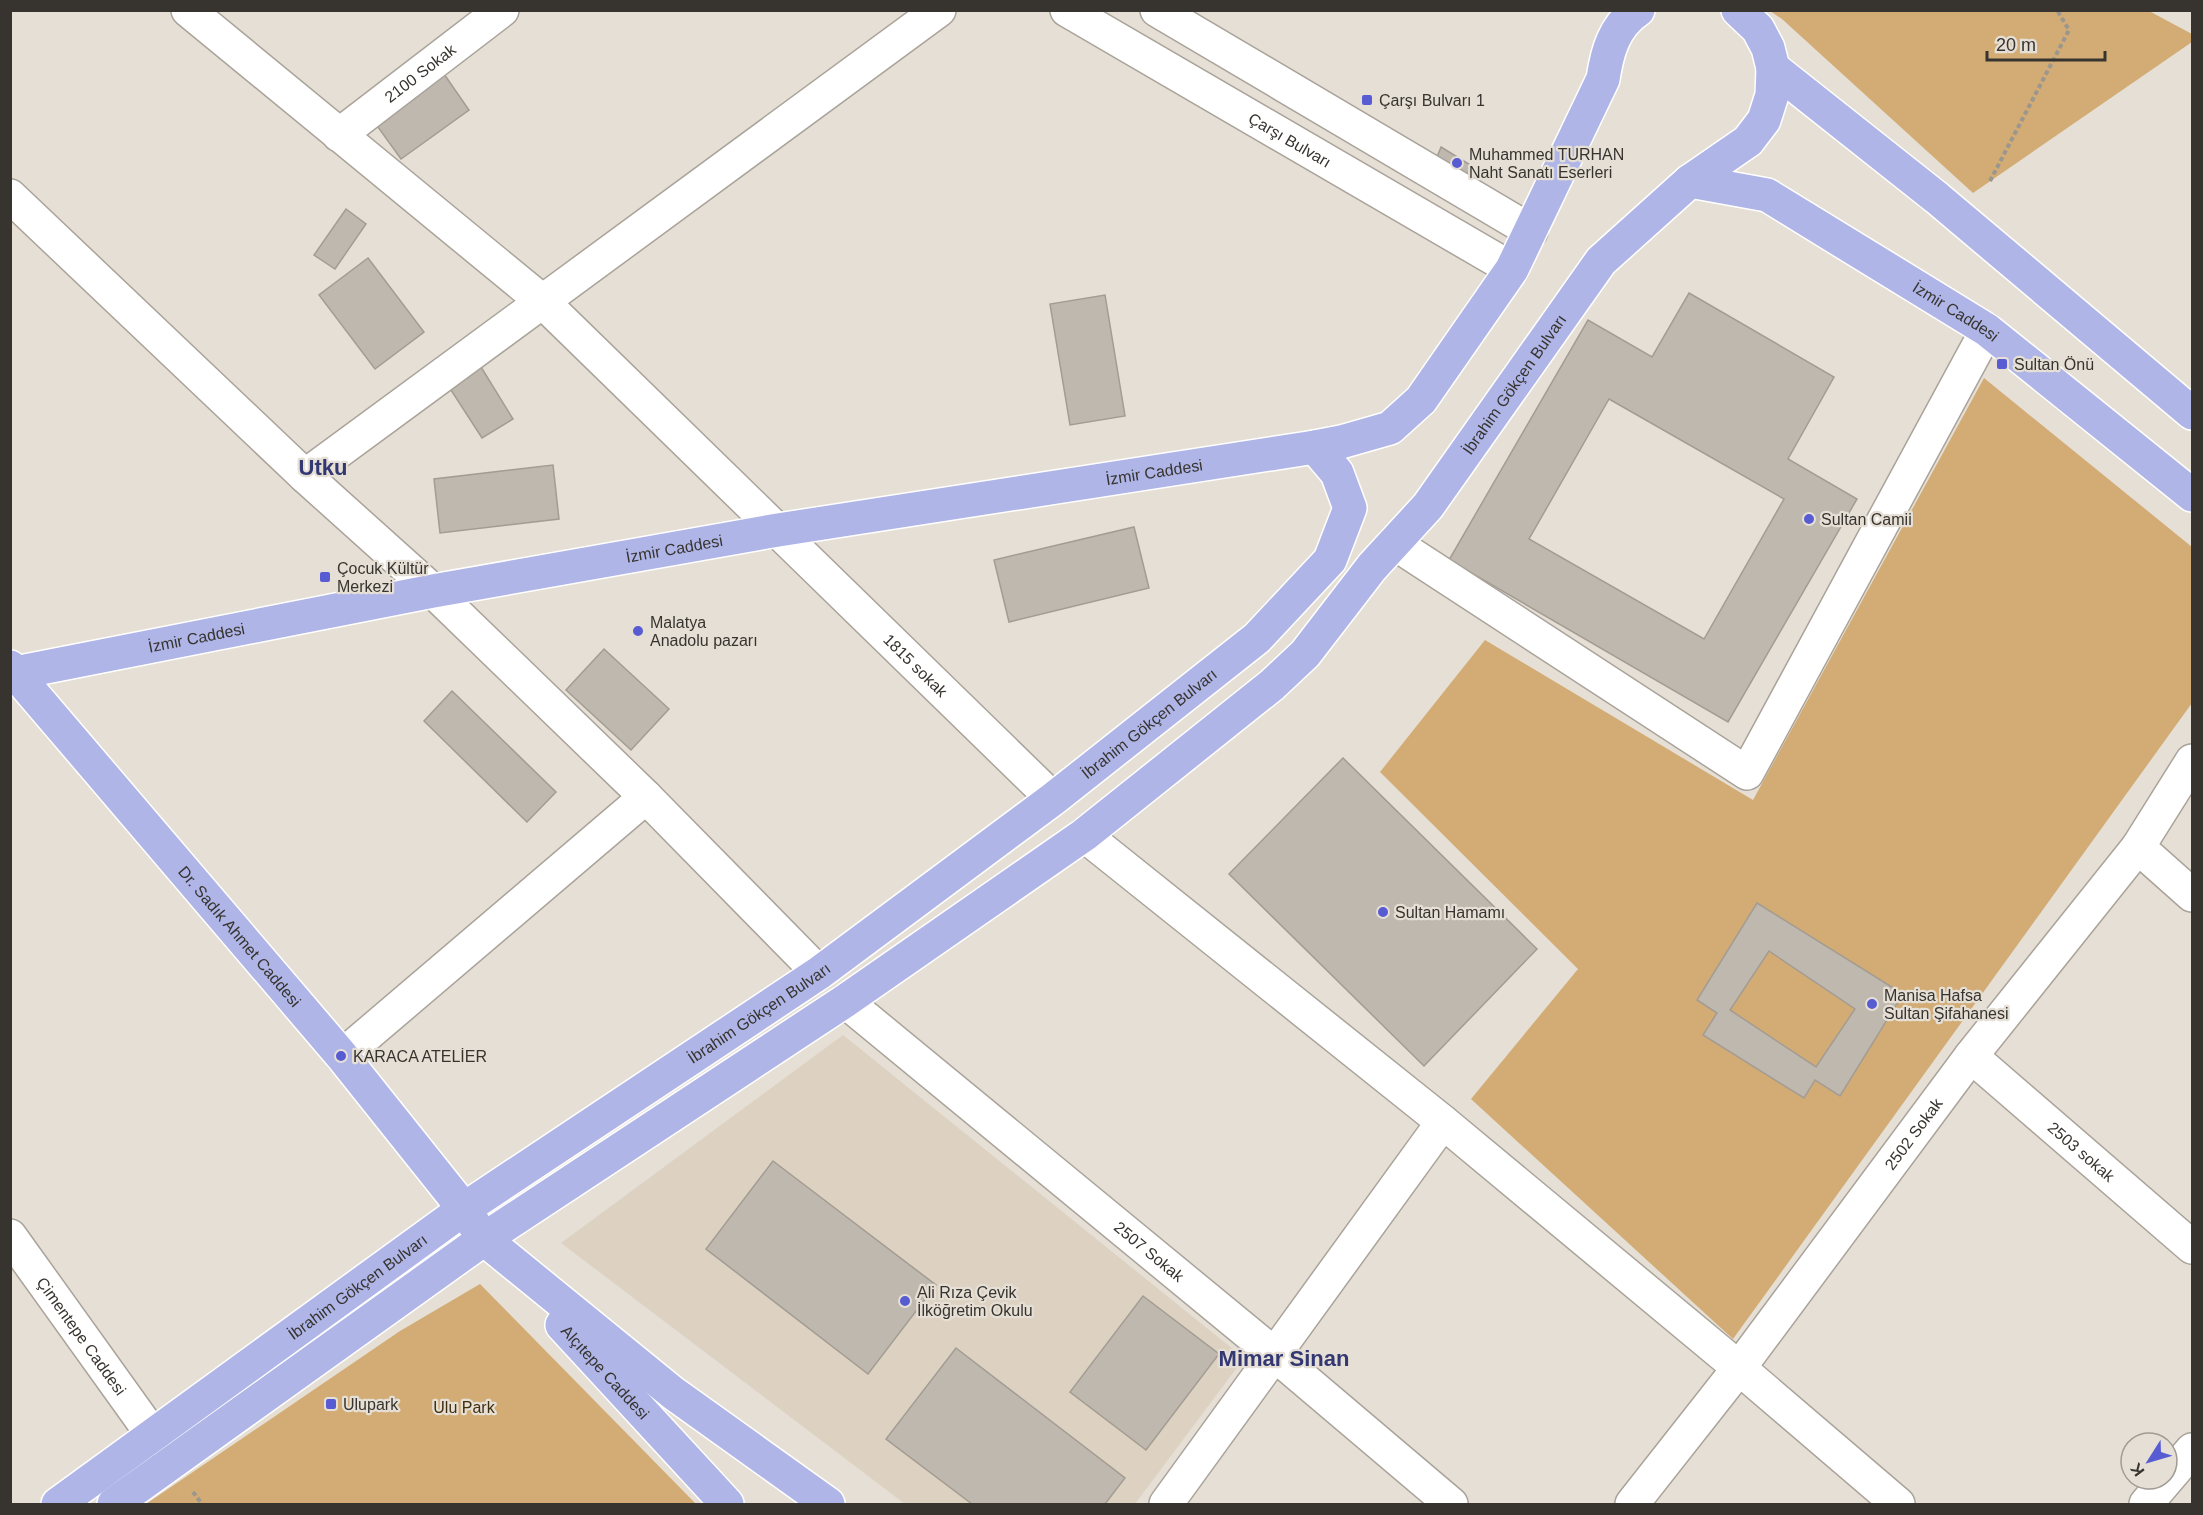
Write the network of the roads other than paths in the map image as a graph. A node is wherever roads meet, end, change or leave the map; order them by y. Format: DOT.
graph roads {
  1 [pos="188,10"];
  2 [pos="502,10"];
  3 [pos="939,10"];
  4 [pos="1067,10"];
  5 [pos="1157,10"];
  6 [pos="1638,10"];
  7 [pos="1738,10"];
  8 [pos="1773,68"];
  9 [pos="339,135"];
  10 [pos="1690,181"];
  11 [pos="10,196"];
  12 [pos="1531,231"];
  13 [pos="1512,269"];
  14 [pos="542,301"];
  15 [pos="1987,330"];
  16 [pos="2193,412"];
  17 [pos="1328,444"];
  18 [pos="305,476"];
  19 [pos="2193,495"];
  20 [pos="778,530"];
  21 [pos="1394,543"];
  22 [pos="433,591"];
  23 [pos="12,673"];
  24 [pos="2193,762"];
  25 [pos="646,797"];
  26 [pos="1053,799"];
  27 [pos="1084,835"];
  28 [pos="2138,847"];
  29 [pos="2193,895"];
  30 [pos="819,973"];
  31 [pos="845,1001"];
  32 [pos="342,1056"];
  33 [pos="1971,1056"];
  34 [pos="1443,1122"];
  35 [pos="464,1209"];
  36 [pos="10,1236"];
  37 [pos="484,1239"];
  38 [pos="2193,1247"];
  39 [pos="1275,1354"];
  40 [pos="1739,1368"];
  41 [pos="152,1434"];
  42 [pos="2193,1450"];
  43 [pos="58,1504"];
  44 [pos="114,1504"];
  45 [pos="727,1504"];
  46 [pos="828,1504"];
  47 [pos="1166,1504"];
  48 [pos="1451,1504"];
  49 [pos="1632,1504"];
  50 [pos="1898,1504"];
  51 [pos="2146,1504"];
  1 -- 9 [label="street, 1815 sokak"];
  2 -- 9 [label="street, 2100 Sokak"];
  3 -- 14 [label="street"];
  4 -- 13 [label="street, Çarşı Bulvarı"];
  5 -- 12 [label="street"];
  6 -- 12 [label="main road"];
  7 -- 8 [label="main road"];
  8 -- 10 [label="main road, İbrahim Gökçen Bulvarı"];
  8 -- 16 [label="main road"];
  9 -- 14 [label="street, 1815 sokak"];
  10 -- 15 [label="main road, İzmir Caddesi"];
  10 -- 21 [label="main road, İbrahim Gökçen Bulvarı"];
  11 -- 18 [label="street"];
  12 -- 13 [label="main road"];
  13 -- 17 [label="main road"];
  14 -- 18 [label="street"];
  14 -- 20 [label="street, 1815 sokak"];
  15 -- 19 [label="main road, İzmir Caddesi"];
  15 -- 21 [label="street"];
  17 -- 20 [label="main road, İzmir Caddesi"];
  17 -- 26 [label="main road, İbrahim Gökçen Bulvarı"];
  18 -- 22 [label="street"];
  20 -- 22 [label="main road, İzmir Caddesi"];
  20 -- 26 [label="street, 1815 sokak"];
  21 -- 27 [label="main road, İbrahim Gökçen Bulvarı"];
  22 -- 23 [label="main road, İzmir Caddesi"];
  22 -- 25 [label="street"];
  23 -- 32 [label="main road, Dr. Sadık Ahmet Caddesi"];
  24 -- 28 [label="street, 2502 Sokak"];
  25 -- 30 [label="street"];
  25 -- 32 [label="street"];
  26 -- 27 [label="main road"];
  26 -- 30 [label="main road, İbrahim Gökçen Bulvarı"];
  27 -- 31 [label="main road, İbrahim Gökçen Bulvarı"];
  27 -- 34 [label="street"];
  28 -- 29 [label="street"];
  28 -- 33 [label="street, 2502 Sokak"];
  30 -- 31 [label="main road"];
  30 -- 35 [label="main road, İbrahim Gökçen Bulvarı"];
  31 -- 37 [label="main road, İbrahim Gökçen Bulvarı"];
  31 -- 39 [label="street, 2507 Sokak"];
  32 -- 35 [label="main road, Dr. Sadık Ahmet Caddesi"];
  33 -- 38 [label="street, 2503 sokak"];
  33 -- 40 [label="street, 2502 Sokak"];
  34 -- 39 [label="street"];
  34 -- 40 [label="street"];
  35 -- 37 [label="main road, Dr. Sadık Ahmet Caddesi"];
  35 -- 41 [label="main road, İbrahim Gökçen Bulvarı"];
  36 -- 41 [label="street, Çimentepe Caddesi"];
  37 -- 44 [label="main road, İbrahim Gökçen Bulvarı"];
  37 -- 45 [label="main road, Alçıtepe Caddesi"];
  37 -- 46 [label="main road"];
  39 -- 47 [label="street"];
  39 -- 48 [label="street, 2507 Sokak"];
  40 -- 49 [label="street, 2502 Sokak"];
  40 -- 50 [label="street"];
  41 -- 43 [label="main road, İbrahim Gökçen Bulvarı"];
  42 -- 51 [label="street"];
}
